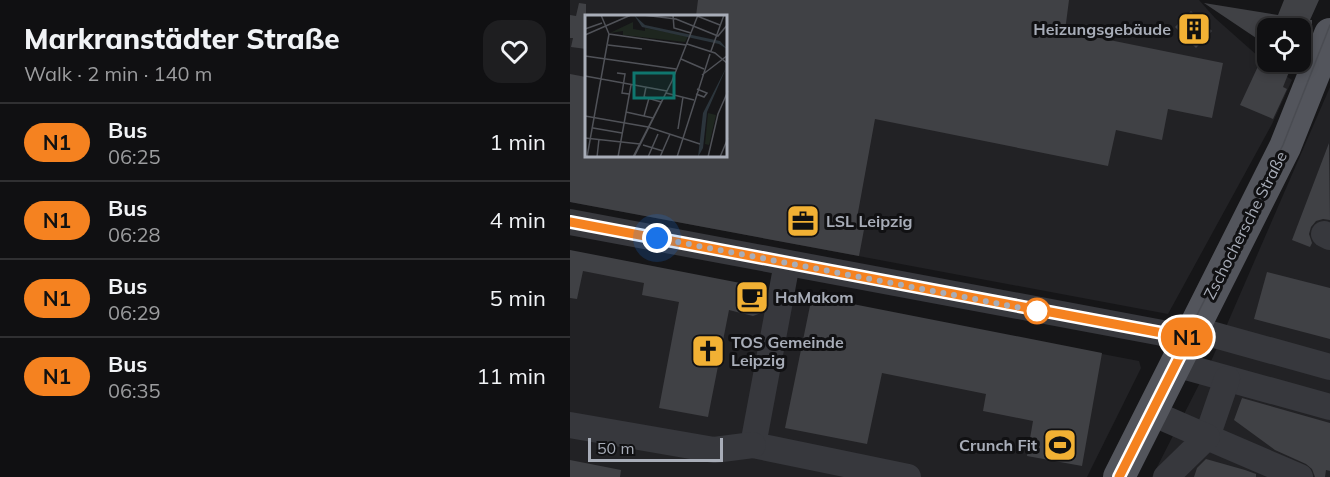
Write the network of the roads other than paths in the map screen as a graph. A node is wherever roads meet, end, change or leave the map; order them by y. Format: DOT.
graph roads {
  1 [pos="1330,34"];
  2 [pos="570,222"];
  3 [pos="787,263"];
  4 [pos="1186,344"];
  5 [pos="1330,367"];
  6 [pos="1227,379"];
  7 [pos="1330,407"];
  8 [pos="1152,413"];
  9 [pos="570,424"];
  10 [pos="1207,437"];
  11 [pos="753,445"];
  12 [pos="847,471"];
  13 [pos="908,477"];
  14 [pos="1119,477"];
  15 [pos="1166,477"];
  16 [pos="1300,477"];
  1 -- 4 [label="main road, Zschochersche Straße"];
  2 -- 3 [label="street"];
  3 -- 4 [label="street"];
  3 -- 11 [label="street"];
  4 -- 5 [label="street"];
  4 -- 6 [label="street"];
  4 -- 8 [label="main road, Zschochersche Straße"];
  6 -- 7 [label="street"];
  6 -- 10 [label="street"];
  8 -- 10 [label="street"];
  8 -- 14 [label="main road, Zschochersche Straße"];
  9 -- 11 [label="street"];
  10 -- 15 [label="street"];
  10 -- 16 [label="street"];
  11 -- 12 [label="street"];
  12 -- 13 [label="street"];
}
